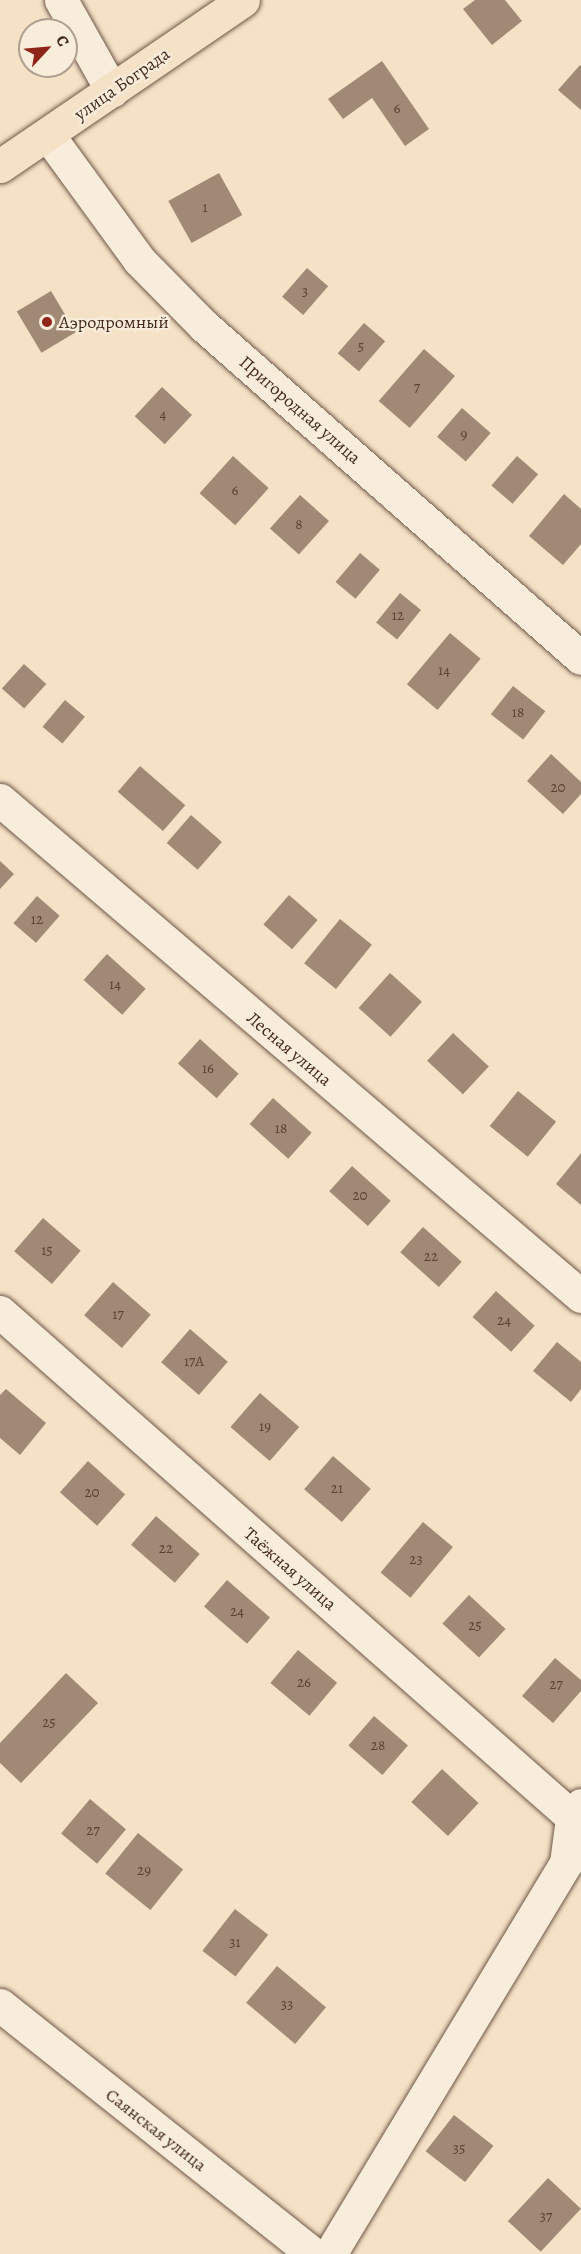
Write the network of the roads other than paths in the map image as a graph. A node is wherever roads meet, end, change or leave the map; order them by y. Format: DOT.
graph roads {
  1 [pos="61,0"];
  2 [pos="243,0"];
  3 [pos="112,91"];
  4 [pos="48,135"];
  5 [pos="0,166"];
  6 [pos="581,658"];
  7 [pos="0,800"];
  8 [pos="581,1296"];
  9 [pos="0,1312"];
  10 [pos="578,1816"];
  11 [pos="0,2006"];
  12 [pos="313,2254"];
  13 [pos="330,2254"];
  1 -- 3 [label="street"];
  2 -- 3 [label="main road, улица Бограда"];
  3 -- 4 [label="main road, улица Бограда"];
  4 -- 5 [label="main road, улица Бограда"];
  4 -- 6 [label="street, Пригородная улица"];
  7 -- 8 [label="street, Лесная улица"];
  9 -- 10 [label="street, Таёжная улица"];
  10 -- 13 [label="street"];
  11 -- 12 [label="street, Саянская улица"];
}
